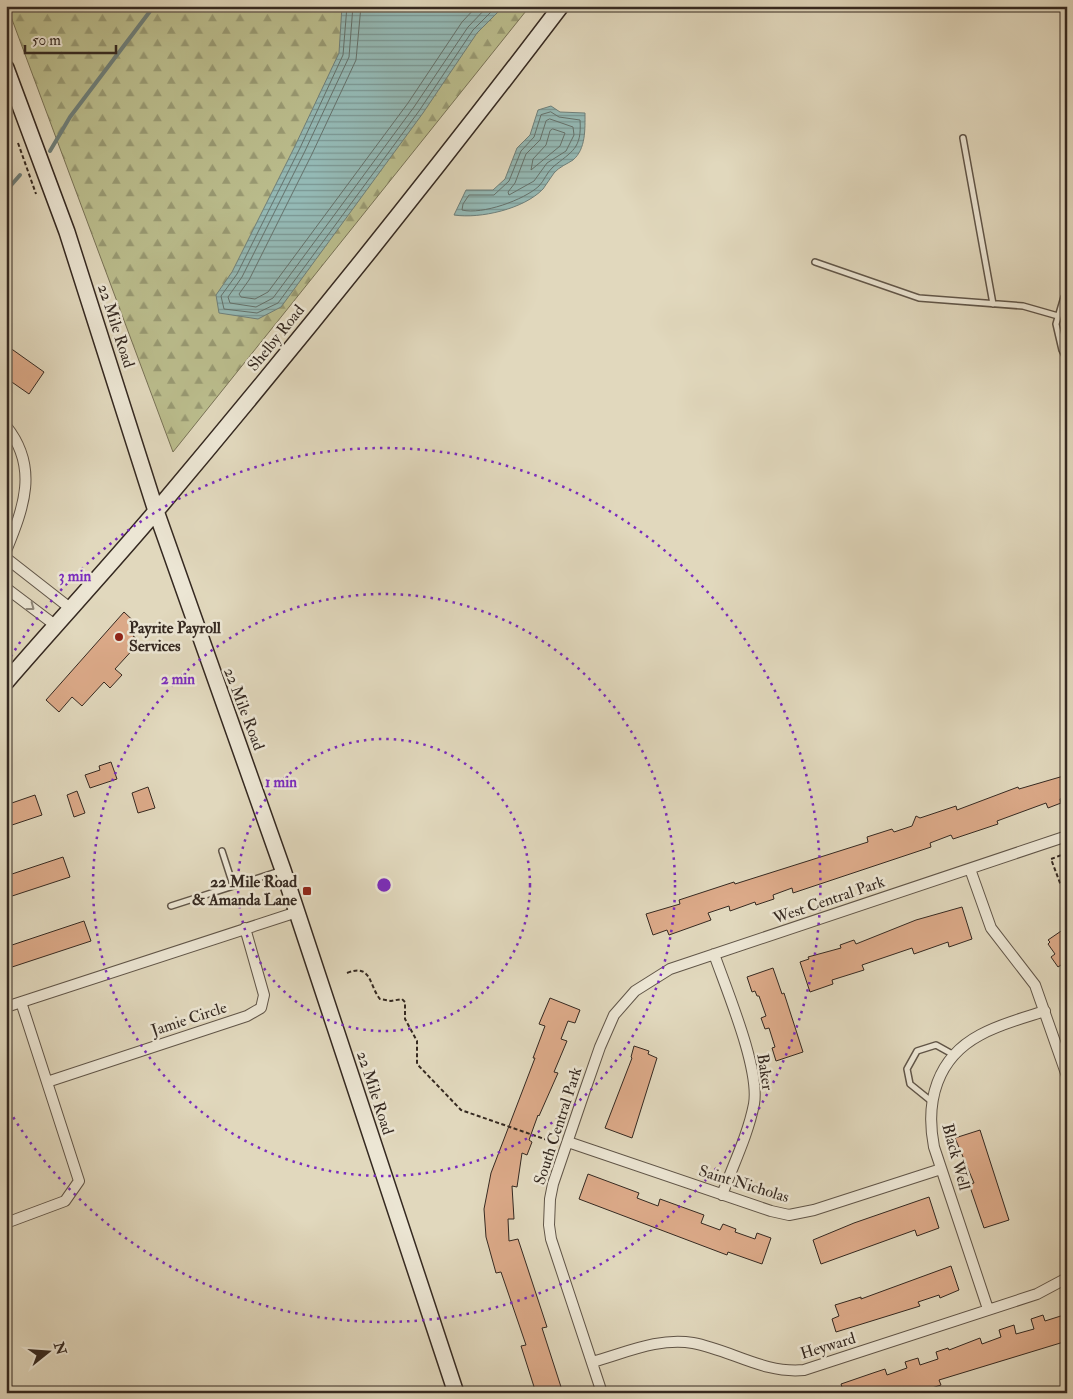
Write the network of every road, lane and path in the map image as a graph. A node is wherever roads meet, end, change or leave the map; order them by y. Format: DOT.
graph roads {
  1 [pos="561,6"];
  2 [pos="6,68"];
  3 [pos="963,138"];
  4 [pos="18,143"];
  5 [pos="36,194"];
  6 [pos="815,262"];
  7 [pos="1067,296"];
  8 [pos="993,304"];
  9 [pos="1058,316"];
  10 [pos="1067,360"];
  11 [pos="6,426"];
  12 [pos="156,511"];
  13 [pos="6,551"];
  14 [pos="6,558"];
  15 [pos="6,588"];
  16 [pos="70,608"];
  17 [pos="55,625"];
  18 [pos="6,682"];
  19 [pos="1067,836"];
  20 [pos="222,851"];
  21 [pos="1067,853"];
  22 [pos="970,869"];
  23 [pos="283,870"];
  24 [pos="233,885"];
  25 [pos="1067,893"];
  26 [pos="171,906"];
  27 [pos="297,912"];
  28 [pos="245,928"];
  29 [pos="714,954"];
  30 [pos="347,973"];
  31 [pos="21,1002"];
  32 [pos="6,1007"];
  33 [pos="1045,1011"];
  34 [pos="614,1015"];
  35 [pos="954,1055"];
  36 [pos="1067,1076"];
  37 [pos="46,1082"];
  38 [pos="931,1101"];
  39 [pos="563,1143"];
  40 [pos="941,1169"];
  41 [pos="722,1194"];
  42 [pos="6,1223"];
  43 [pos="1067,1278"];
  44 [pos="988,1309"];
  45 [pos="592,1362"];
  46 [pos="456,1393"];
  47 [pos="602,1393"];
  1 -- 12 [label="street, Shelby Road"];
  2 -- 12 [label="street, 22 Mile Road"];
  3 -- 8 [label="lane"];
  4 -- 5 [label="path"];
  6 -- 8 [label="lane"];
  7 -- 9 [label="lane"];
  8 -- 9 [label="lane"];
  9 -- 10 [label="lane"];
  11 -- 13 [label="street"];
  12 -- 16 [label="street, Shelby Road"];
  12 -- 23 [label="street, 22 Mile Road"];
  14 -- 16 [label="street"];
  15 -- 17 [label="street, one-way"];
  16 -- 17 [label="street, Shelby Road"];
  17 -- 18 [label="street, Shelby Road"];
  19 -- 22 [label="street, West Central Park"];
  20 -- 24 [label="lane"];
  21 -- 25 [label="path"];
  22 -- 29 [label="street, West Central Park"];
  22 -- 33 [label="street"];
  23 -- 24 [label="lane"];
  23 -- 27 [label="street, 22 Mile Road"];
  24 -- 26 [label="lane"];
  27 -- 28 [label="street"];
  27 -- 46 [label="street, 22 Mile Road"];
  28 -- 31 [label="street"];
  28 -- 37 [label="street, Jamie Circle"];
  29 -- 34 [label="street, West Central Park"];
  29 -- 41 [label="street, Baker"];
  30 -- 39 [label="path"];
  31 -- 32 [label="street"];
  31 -- 37 [label="street"];
  33 -- 35 [label="street, Black Well"];
  33 -- 36 [label="street"];
  34 -- 39 [label="street, South Central Park"];
  35 -- 38 [label="street, Black Well"];
  35 -- 38 [label="lane"];
  37 -- 42 [label="street"];
  38 -- 40 [label="street, Black Well"];
  39 -- 41 [label="street, Saint Nicholas"];
  39 -- 45 [label="street, South Central Park"];
  40 -- 41 [label="street, Saint Nicholas"];
  40 -- 44 [label="street, Black Well"];
  43 -- 44 [label="street, Heyward"];
  44 -- 45 [label="street, Heyward"];
  45 -- 47 [label="street, South Central Park"];
}
